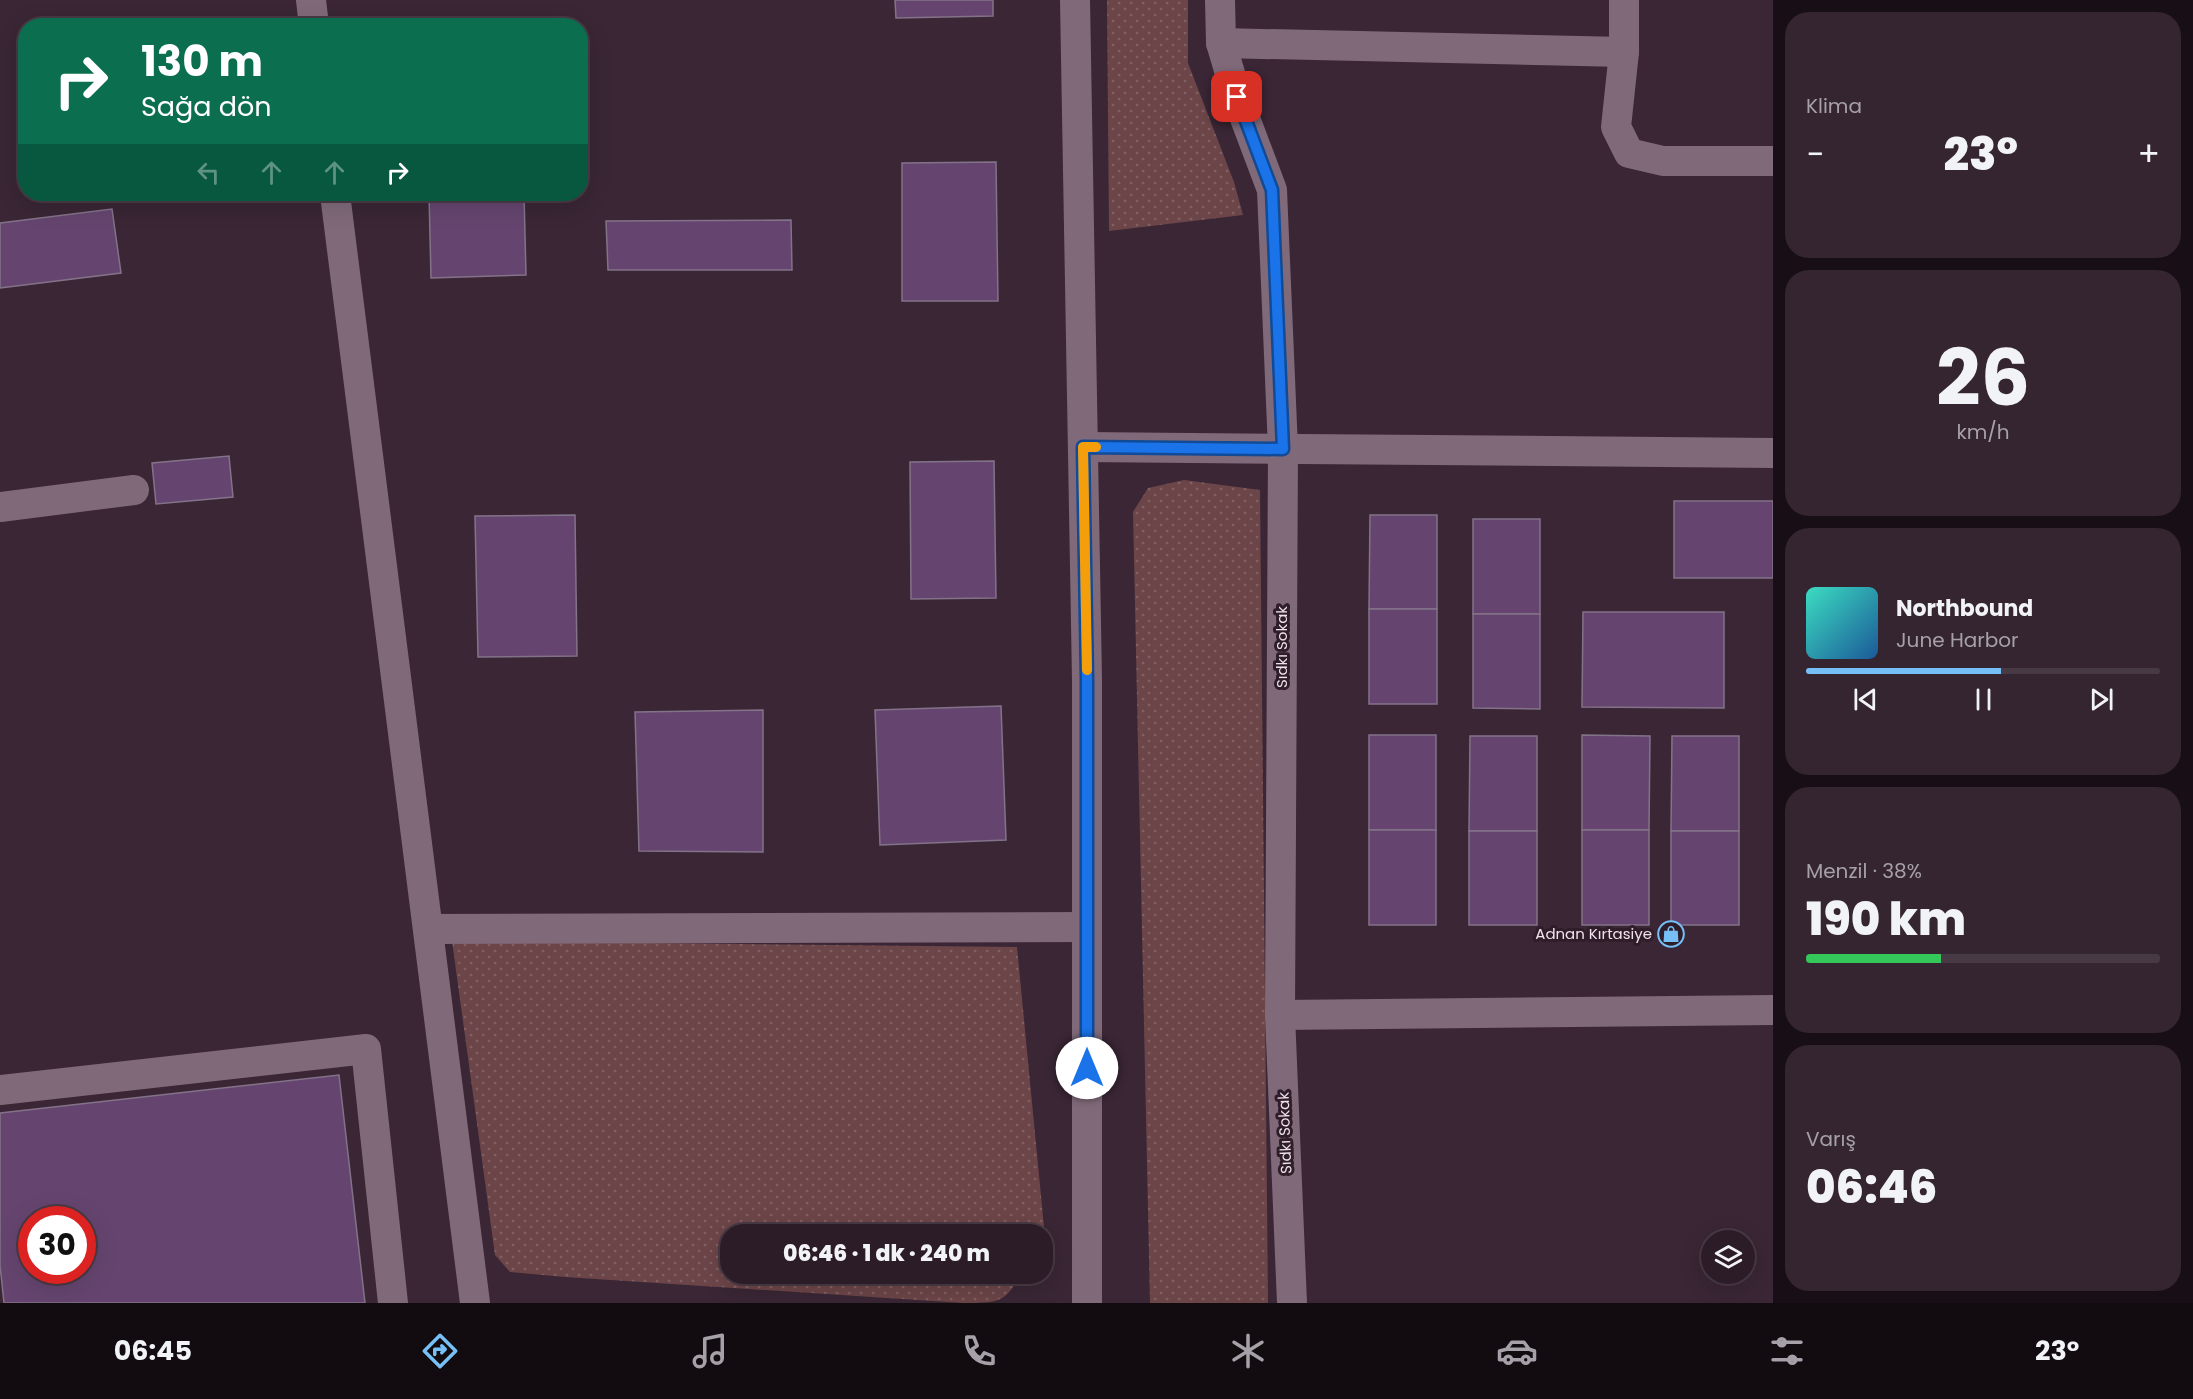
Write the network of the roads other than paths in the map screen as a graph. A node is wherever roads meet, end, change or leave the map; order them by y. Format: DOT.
graph roads {
  1 [pos="311,0"];
  2 [pos="1076,0"];
  3 [pos="1220,0"];
  4 [pos="1624,0"];
  5 [pos="313,18"];
  6 [pos="1221,43"];
  7 [pos="1624,52"];
  8 [pos="1773,162"];
  9 [pos="336,201"];
  10 [pos="1083,447"];
  11 [pos="1283,449"];
  12 [pos="1773,453"];
  13 [pos="134,490"];
  14 [pos="0,507"];
  15 [pos="1087,927"];
  16 [pos="428,929"];
  17 [pos="1773,1010"];
  18 [pos="1280,1015"];
  19 [pos="0,1090"];
  20 [pos="393,1303"];
  21 [pos="475,1303"];
  22 [pos="1087,1303"];
  23 [pos="1292,1303"];
  1 -- 5 [label="street"];
  2 -- 10 [label="street"];
  3 -- 6 [label="street, Sıdkı Sokak"];
  4 -- 7 [label="street"];
  6 -- 7 [label="street"];
  6 -- 11 [label="street, Sıdkı Sokak"];
  7 -- 8 [label="street"];
  9 -- 16 [label="street"];
  10 -- 11 [label="street"];
  10 -- 15 [label="street"];
  11 -- 12 [label="street"];
  11 -- 18 [label="street, Sıdkı Sokak"];
  13 -- 14 [label="street"];
  15 -- 16 [label="street"];
  15 -- 22 [label="street"];
  16 -- 21 [label="street"];
  17 -- 18 [label="street"];
  18 -- 23 [label="street, Sıdkı Sokak"];
  19 -- 20 [label="street"];
}
